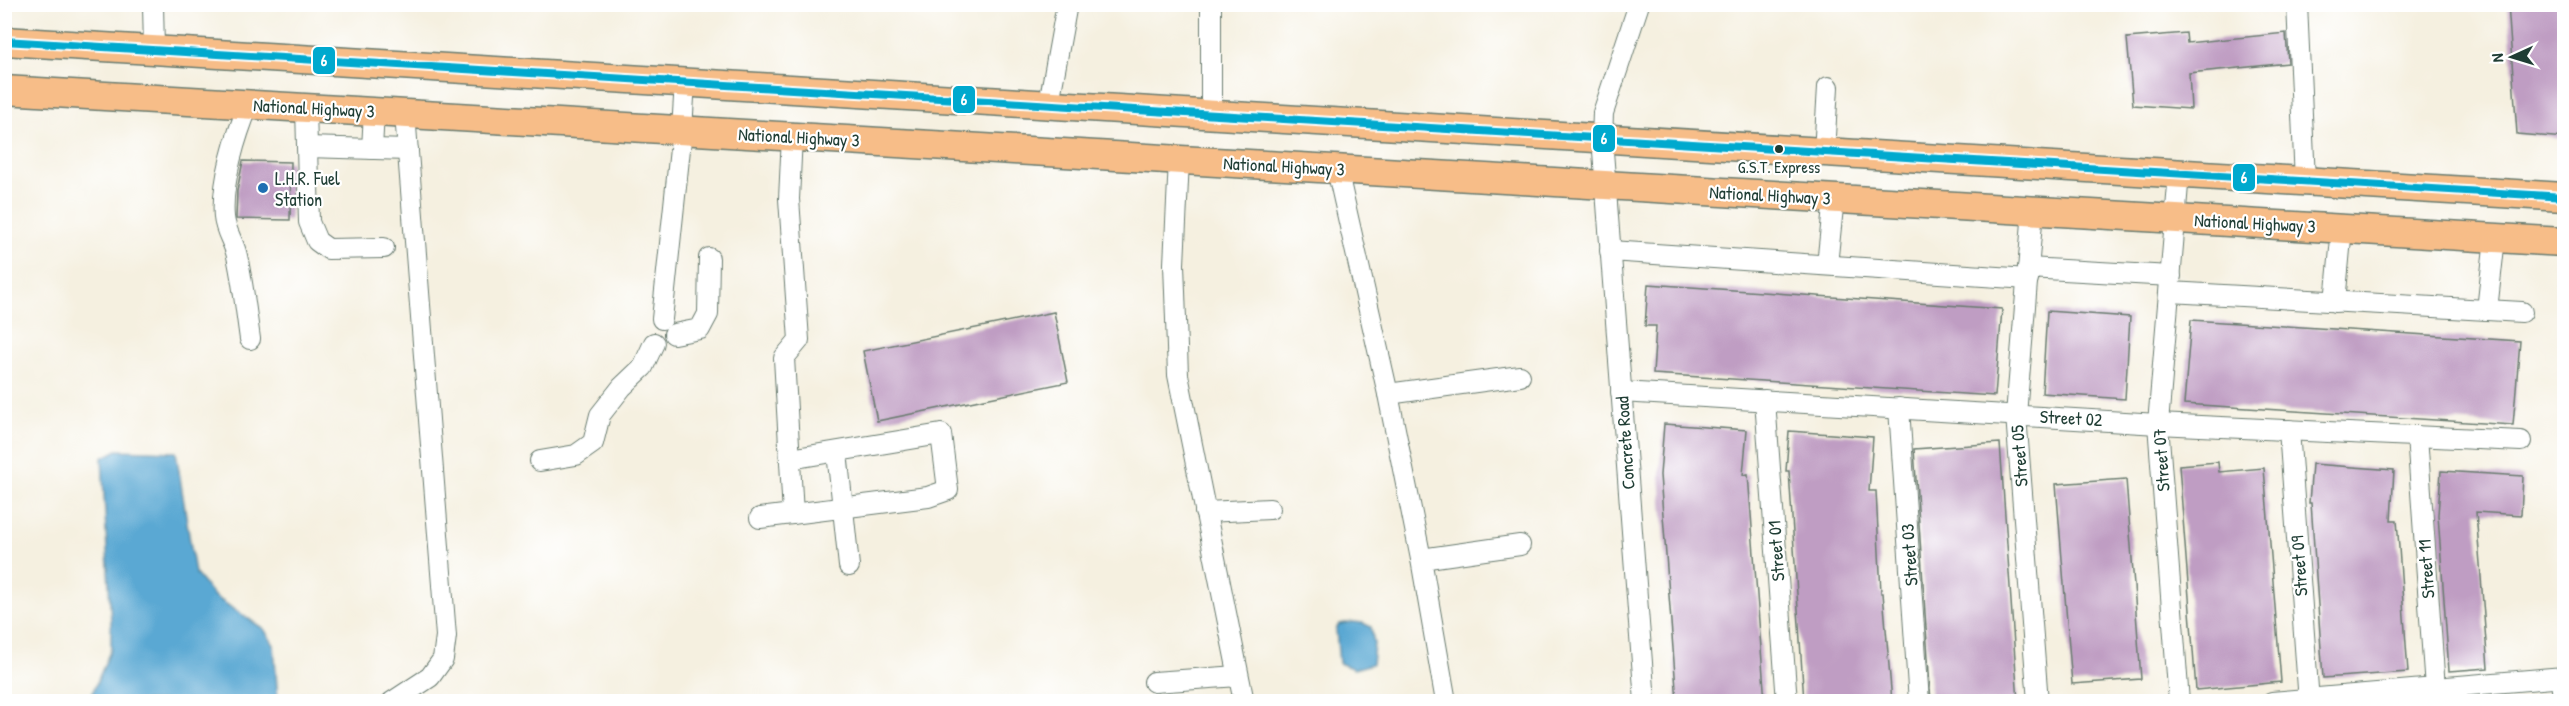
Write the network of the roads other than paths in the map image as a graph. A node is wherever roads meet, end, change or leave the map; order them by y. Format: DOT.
graph roads {
  1 [pos="153,4"];
  2 [pos="1066,4"];
  3 [pos="1211,4"];
  4 [pos="1639,4"];
  5 [pos="2297,4"];
  6 [pos="4,40"];
  7 [pos="154,49"];
  8 [pos="685,81"];
  9 [pos="1828,87"];
  10 [pos="4,90"];
  11 [pos="249,104"];
  12 [pos="1049,104"];
  13 [pos="306,108"];
  14 [pos="374,112"];
  15 [pos="405,114"];
  16 [pos="1211,114"];
  17 [pos="682,130"];
  18 [pos="792,136"];
  19 [pos="1602,138"];
  20 [pos="307,147"];
  21 [pos="372,149"];
  22 [pos="408,150"];
  23 [pos="1824,152"];
  24 [pos="1179,160"];
  25 [pos="1337,169"];
  26 [pos="2179,173"];
  27 [pos="2305,181"];
  28 [pos="1606,185"];
  29 [pos="2565,197"];
  30 [pos="1834,198"];
  31 [pos="2033,210"];
  32 [pos="2176,219"];
  33 [pos="2342,228"];
  34 [pos="2495,238"];
  35 [pos="2565,242"];
  36 [pos="384,248"];
  37 [pos="1610,251"];
  38 [pos="709,258"];
  39 [pos="1827,265"];
  40 [pos="2028,273"];
  41 [pos="2170,284"];
  42 [pos="2335,302"];
  43 [pos="2487,310"];
  44 [pos="2522,312"];
  45 [pos="668,326"];
  46 [pos="250,339"];
  47 [pos="1520,376"];
  48 [pos="1622,392"];
  49 [pos="1388,394"];
  50 [pos="1765,400"];
  51 [pos="1899,408"];
  52 [pos="2016,415"];
  53 [pos="2158,424"];
  54 [pos="2289,430"];
  55 [pos="2417,436"];
  56 [pos="2521,441"];
  57 [pos="837,452"];
  58 [pos="790,459"];
  59 [pos="540,461"];
  60 [pos="843,507"];
  61 [pos="1270,509"];
  62 [pos="1205,512"];
  63 [pos="793,514"];
  64 [pos="760,518"];
  65 [pos="1520,545"];
  66 [pos="1421,559"];
  67 [pos="849,566"];
  68 [pos="1238,676"];
  69 [pos="2563,677"];
  70 [pos="1154,682"];
  71 [pos="2435,695"];
  72 [pos="2308,700"];
  73 [pos="392,702"];
  74 [pos="1244,702"];
  75 [pos="1446,702"];
  76 [pos="1645,702"];
  77 [pos="1787,702"];
  78 [pos="1919,702"];
  79 [pos="2038,702"];
  80 [pos="2179,702"];
  81 [pos="2272,702"];
  82 [pos="2563,702"];
  1 -- 7 [label="street"];
  2 -- 12 [label="street"];
  3 -- 16 [label="street"];
  4 -- 19 [label="street, Concrete Road"];
  5 -- 27 [label="street"];
  6 -- 7 [label="highway"];
  7 -- 8 [label="highway"];
  8 -- 12 [label="highway"];
  8 -- 17 [label="street"];
  9 -- 23 [label="street"];
  10 -- 11 [label="highway, National Highway 3"];
  11 -- 13 [label="highway, National Highway 3"];
  11 -- 46 [label="street"];
  12 -- 16 [label="highway"];
  13 -- 14 [label="highway, National Highway 3"];
  13 -- 20 [label="street"];
  14 -- 15 [label="highway, National Highway 3"];
  14 -- 21 [label="street"];
  15 -- 17 [label="highway, National Highway 3"];
  15 -- 22 [label="street"];
  16 -- 19 [label="highway"];
  17 -- 18 [label="highway, National Highway 3"];
  17 -- 45 [label="street"];
  18 -- 24 [label="highway, National Highway 3"];
  18 -- 58 [label="street"];
  19 -- 23 [label="highway"];
  19 -- 28 [label="street, Concrete Road"];
  20 -- 21 [label="street"];
  20 -- 36 [label="street"];
  21 -- 22 [label="street"];
  22 -- 73 [label="street"];
  23 -- 26 [label="highway"];
  24 -- 25 [label="highway, National Highway 3"];
  24 -- 62 [label="street"];
  25 -- 28 [label="highway, National Highway 3"];
  25 -- 49 [label="street"];
  26 -- 27 [label="highway"];
  26 -- 32 [label="street, Street 07"];
  27 -- 29 [label="highway"];
  28 -- 30 [label="highway, National Highway 3"];
  28 -- 37 [label="street, Concrete Road"];
  30 -- 31 [label="highway, National Highway 3"];
  30 -- 39 [label="street"];
  31 -- 32 [label="highway, National Highway 3"];
  31 -- 40 [label="street, Street 05"];
  32 -- 33 [label="highway, National Highway 3"];
  32 -- 41 [label="street, Street 07"];
  33 -- 34 [label="highway, National Highway 3"];
  33 -- 42 [label="street"];
  34 -- 35 [label="highway, National Highway 3"];
  34 -- 43 [label="street"];
  37 -- 39 [label="street"];
  37 -- 48 [label="street, Concrete Road"];
  38 -- 45 [label="street"];
  39 -- 40 [label="street"];
  40 -- 41 [label="street"];
  40 -- 52 [label="street, Street 05"];
  41 -- 42 [label="street"];
  41 -- 53 [label="street, Street 07"];
  42 -- 43 [label="street"];
  43 -- 44 [label="street"];
  45 -- 59 [label="street"];
  47 -- 49 [label="street"];
  48 -- 50 [label="street, Street 02"];
  48 -- 76 [label="street, Concrete Road"];
  49 -- 66 [label="street"];
  50 -- 51 [label="street, Street 02"];
  50 -- 77 [label="street, Street 01"];
  51 -- 52 [label="street, Street 02"];
  51 -- 78 [label="street, Street 03"];
  52 -- 53 [label="street, Street 02"];
  52 -- 79 [label="street, Street 05"];
  53 -- 54 [label="street, Street 02"];
  53 -- 80 [label="street, Street 07"];
  54 -- 55 [label="street, Street 02"];
  54 -- 72 [label="street, Street 09"];
  55 -- 56 [label="street, Street 02"];
  55 -- 71 [label="street, Street 11"];
  57 -- 58 [label="street"];
  57 -- 60 [label="street"];
  57 -- 60 [label="street"];
  58 -- 63 [label="street"];
  60 -- 63 [label="street"];
  60 -- 67 [label="street"];
  61 -- 62 [label="street"];
  62 -- 68 [label="street"];
  63 -- 64 [label="street"];
  65 -- 66 [label="street"];
  66 -- 75 [label="street"];
  68 -- 70 [label="street"];
  68 -- 74 [label="street"];
  69 -- 71 [label="street"];
  69 -- 82 [label="street"];
  71 -- 72 [label="street"];
  72 -- 81 [label="street"];
}
